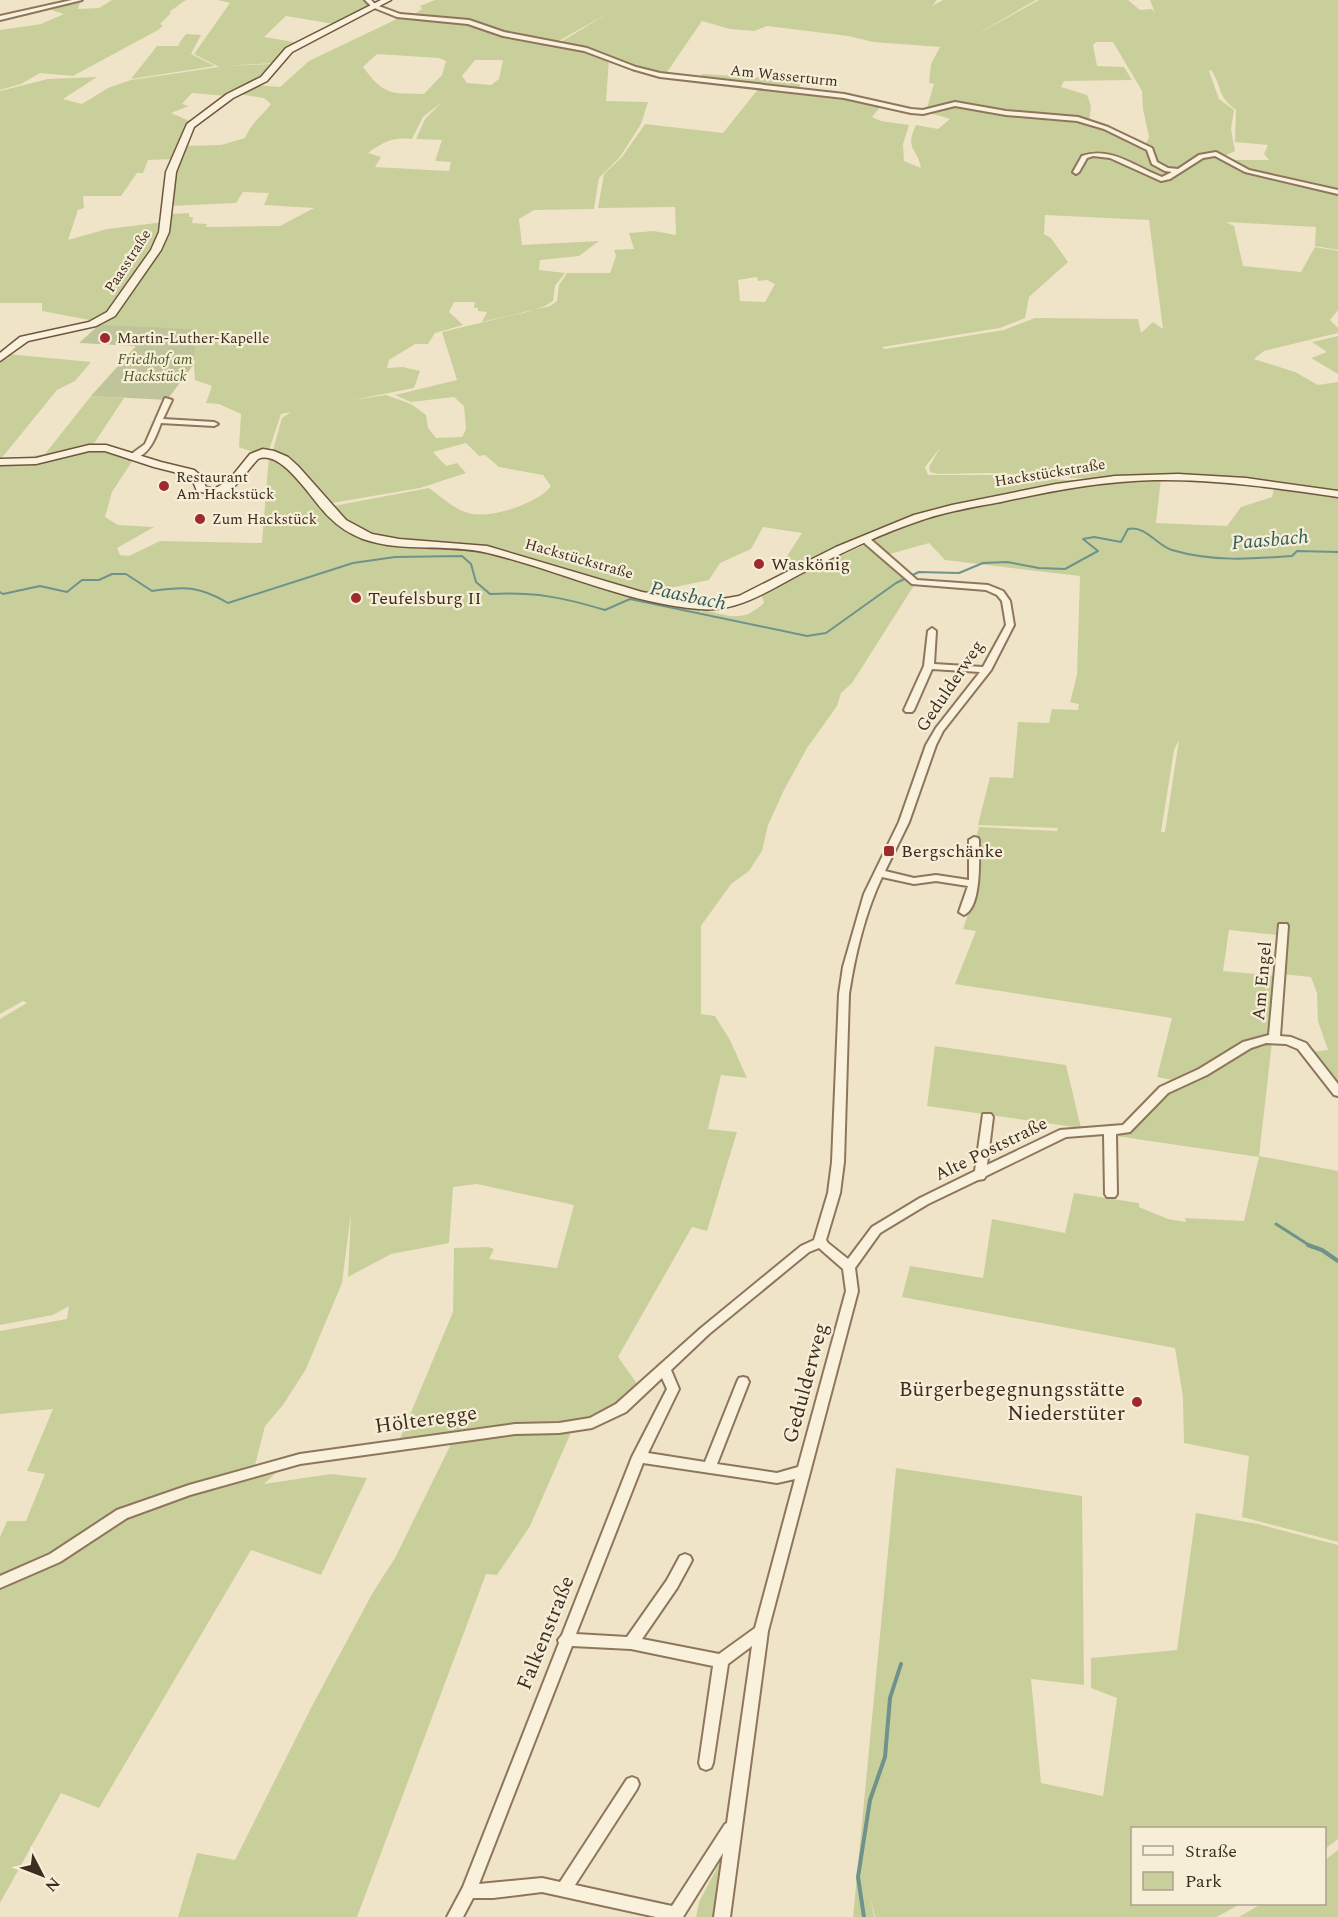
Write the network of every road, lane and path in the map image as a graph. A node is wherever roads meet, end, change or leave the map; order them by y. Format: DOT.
graph roads {
  1 [pos="80,0"];
  2 [pos="387,0"];
  3 [pos="371,3"];
  4 [pos="0,18"];
  5 [pos="1179,171"];
  6 [pos="1076,172"];
  7 [pos="1338,192"];
  8 [pos="0,358"];
  9 [pos="168,400"];
  10 [pos="159,421"];
  11 [pos="214,424"];
  12 [pos="133,457"];
  13 [pos="0,462"];
  14 [pos="1338,494"];
  15 [pos="865,539"];
  16 [pos="932,631"];
  17 [pos="929,666"];
  18 [pos="986,670"];
  19 [pos="909,710"];
  20 [pos="974,840"];
  21 [pos="878,873"];
  22 [pos="974,884"];
  23 [pos="964,912"];
  24 [pos="1283,926"];
  25 [pos="1274,1039"];
  26 [pos="1338,1092"];
  27 [pos="987,1117"];
  28 [pos="1110,1131"];
  29 [pos="980,1176"];
  30 [pos="1112,1194"];
  31 [pos="820,1243"];
  32 [pos="849,1267"];
  33 [pos="664,1368"];
  34 [pos="743,1382"];
  35 [pos="639,1457"];
  36 [pos="710,1466"];
  37 [pos="804,1471"];
  38 [pos="685,1560"];
  39 [pos="0,1582"];
  40 [pos="761,1631"];
  41 [pos="565,1640"];
  42 [pos="631,1643"];
  43 [pos="721,1661"];
  44 [pos="706,1763"];
  45 [pos="632,1784"];
  46 [pos="732,1826"];
  47 [pos="563,1890"];
  48 [pos="469,1891"];
  49 [pos="455,1917"];
  50 [pos="722,1917"];
  1 -- 4 [label="street"];
  2 -- 3 [label="street, Paasstraße"];
  3 -- 5 [label="street, Am Wasserturm"];
  3 -- 8 [label="street, Paasstraße"];
  5 -- 6 [label="street"];
  5 -- 7 [label="street"];
  9 -- 10 [label="street"];
  10 -- 11 [label="street"];
  10 -- 12 [label="street"];
  12 -- 13 [label="street, Hackstückstraße"];
  12 -- 15 [label="street, Hackstückstraße"];
  14 -- 15 [label="street, Hackstückstraße"];
  15 -- 18 [label="street, Gedulderweg"];
  16 -- 17 [label="street"];
  17 -- 18 [label="street"];
  17 -- 19 [label="street"];
  18 -- 21 [label="street, Gedulderweg"];
  20 -- 22 [label="street"];
  21 -- 22 [label="street"];
  21 -- 31 [label="street, Gedulderweg"];
  22 -- 23 [label="street"];
  24 -- 25 [label="street, Am Engel"];
  25 -- 26 [label="street, Alte Poststraße"];
  25 -- 28 [label="street, Alte Poststraße"];
  27 -- 29 [label="street"];
  28 -- 29 [label="street, Alte Poststraße"];
  28 -- 30 [label="street"];
  29 -- 32 [label="street, Alte Poststraße"];
  31 -- 32 [label="street"];
  31 -- 33 [label="street, Hölteregge"];
  32 -- 37 [label="street, Gedulderweg"];
  33 -- 35 [label="street, Falkenstraße"];
  33 -- 39 [label="street, Hölteregge"];
  34 -- 36 [label="street"];
  35 -- 36 [label="street"];
  35 -- 41 [label="street, Falkenstraße"];
  36 -- 37 [label="street"];
  37 -- 40 [label="street, Gedulderweg"];
  38 -- 42 [label="street"];
  40 -- 43 [label="street"];
  40 -- 46 [label="street, Gedulderweg"];
  41 -- 42 [label="street"];
  41 -- 48 [label="street, Falkenstraße"];
  42 -- 43 [label="street"];
  43 -- 44 [label="street"];
  45 -- 47 [label="street"];
  46 -- 47 [label="street"];
  46 -- 50 [label="street, Gedulderweg"];
  47 -- 48 [label="street"];
  48 -- 49 [label="street, Falkenstraße"];
}
